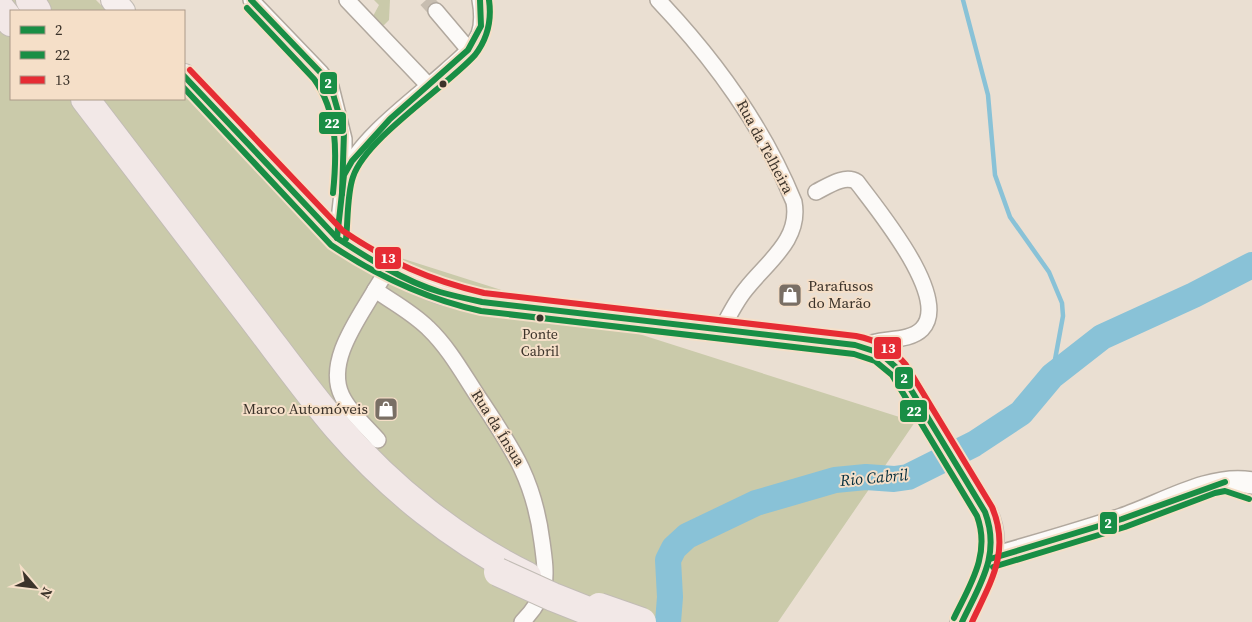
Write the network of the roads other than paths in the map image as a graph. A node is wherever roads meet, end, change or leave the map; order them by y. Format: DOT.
graph roads {
  1 [pos="9,0"];
  2 [pos="112,0"];
  3 [pos="251,0"];
  4 [pos="347,0"];
  5 [pos="480,0"];
  6 [pos="658,0"];
  7 [pos="0,8"];
  8 [pos="17,10"];
  9 [pos="122,10"];
  10 [pos="436,11"];
  11 [pos="10,21"];
  12 [pos="469,50"];
  13 [pos="185,77"];
  14 [pos="429,86"];
  15 [pos="71,100"];
  16 [pos="86,100"];
  17 [pos="97,100"];
  18 [pos="344,175"];
  19 [pos="816,192"];
  20 [pos="167,206"];
  21 [pos="337,238"];
  22 [pos="388,269"];
  23 [pos="376,290"];
  24 [pos="722,329"];
  25 [pos="864,346"];
  26 [pos="378,440"];
  27 [pos="1225,482"];
  28 [pos="1252,483"];
  29 [pos="1252,491"];
  30 [pos="990,559"];
  31 [pos="500,568"];
  32 [pos="522,622"];
  33 [pos="616,622"];
  34 [pos="642,622"];
  35 [pos="962,622"];
  1 -- 8 [label="highway"];
  2 -- 9 [label="main road"];
  3 -- 18 [label="street"];
  4 -- 14 [label="street"];
  5 -- 12 [label="street"];
  6 -- 24 [label="street, Rua da Telheira"];
  7 -- 11 [label="highway"];
  10 -- 12 [label="street"];
  12 -- 14 [label="street"];
  13 -- 21 [label="main road"];
  14 -- 18 [label="street"];
  15 -- 31 [label="highway"];
  16 -- 20 [label="highway"];
  17 -- 20 [label="highway"];
  18 -- 21 [label="street"];
  19 -- 25 [label="street"];
  20 -- 31 [label="highway"];
  21 -- 22 [label="main road"];
  22 -- 23 [label="street"];
  22 -- 24 [label="main road"];
  23 -- 26 [label="street"];
  23 -- 32 [label="street, Rua da Ínsua"];
  24 -- 25 [label="main road"];
  25 -- 30 [label="main road"];
  27 -- 28 [label="main road"];
  27 -- 29 [label="main road"];
  27 -- 30 [label="main road"];
  30 -- 35 [label="main road"];
  31 -- 33 [label="highway, bridge"];
  31 -- 34 [label="highway, bridge"];
}
